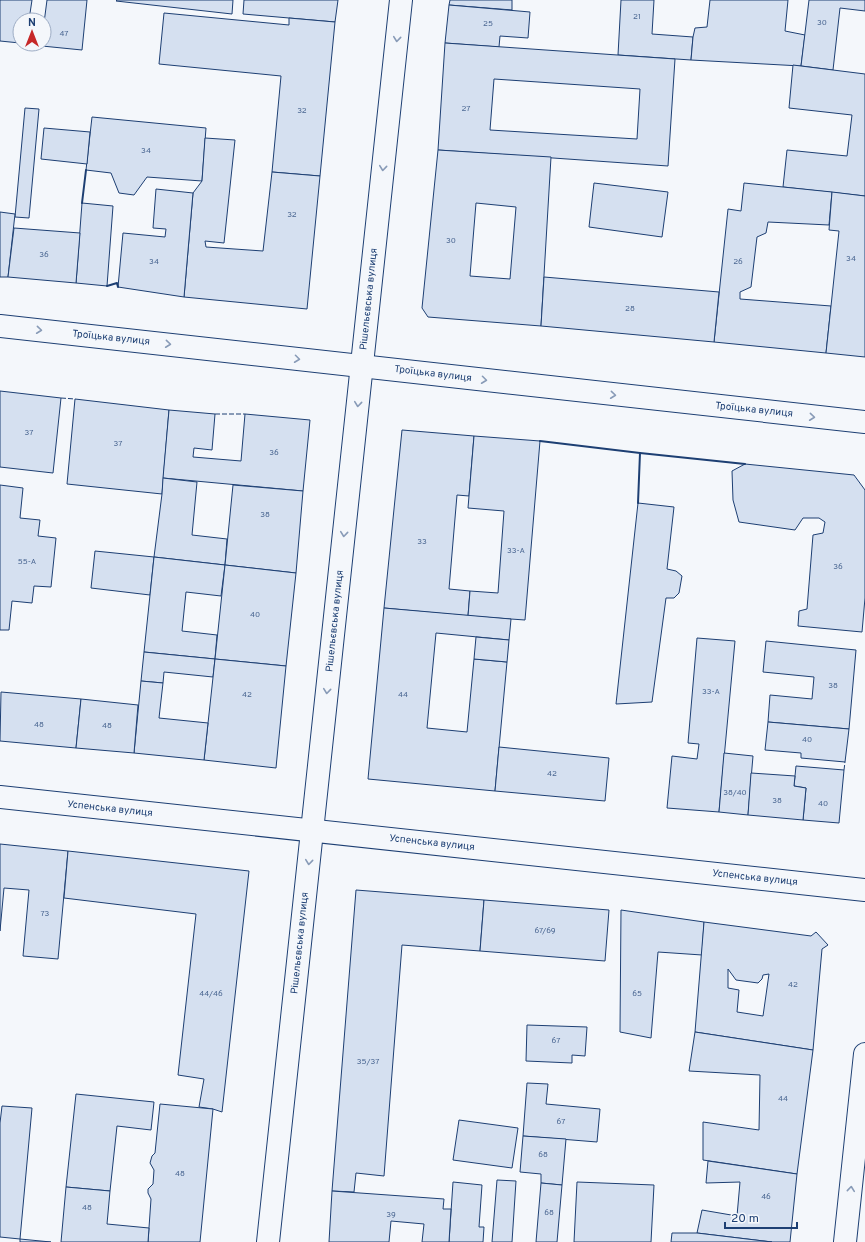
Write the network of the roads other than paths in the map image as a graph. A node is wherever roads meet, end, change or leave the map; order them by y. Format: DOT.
graph roads {
  1 [pos="401,0"];
  2 [pos="0,326"];
  3 [pos="362,366"];
  4 [pos="865,422"];
  5 [pos="0,797"];
  6 [pos="312,831"];
  7 [pos="865,890"];
  8 [pos="865,1054"];
  9 [pos="268,1242"];
  10 [pos="845,1242"];
  1 -- 3 [label="main road, Рішельєвська вулиця, one-way"];
  2 -- 3 [label="main road, Троїцька вулиця, one-way"];
  3 -- 4 [label="main road, Троїцька вулиця, one-way"];
  3 -- 6 [label="main road, Рішельєвська вулиця, one-way"];
  5 -- 6 [label="main road, Успенська вулиця"];
  6 -- 7 [label="main road, Успенська вулиця"];
  6 -- 9 [label="main road, Рішельєвська вулиця, one-way"];
  10 -- 8 [label="main road, one-way"];
}
